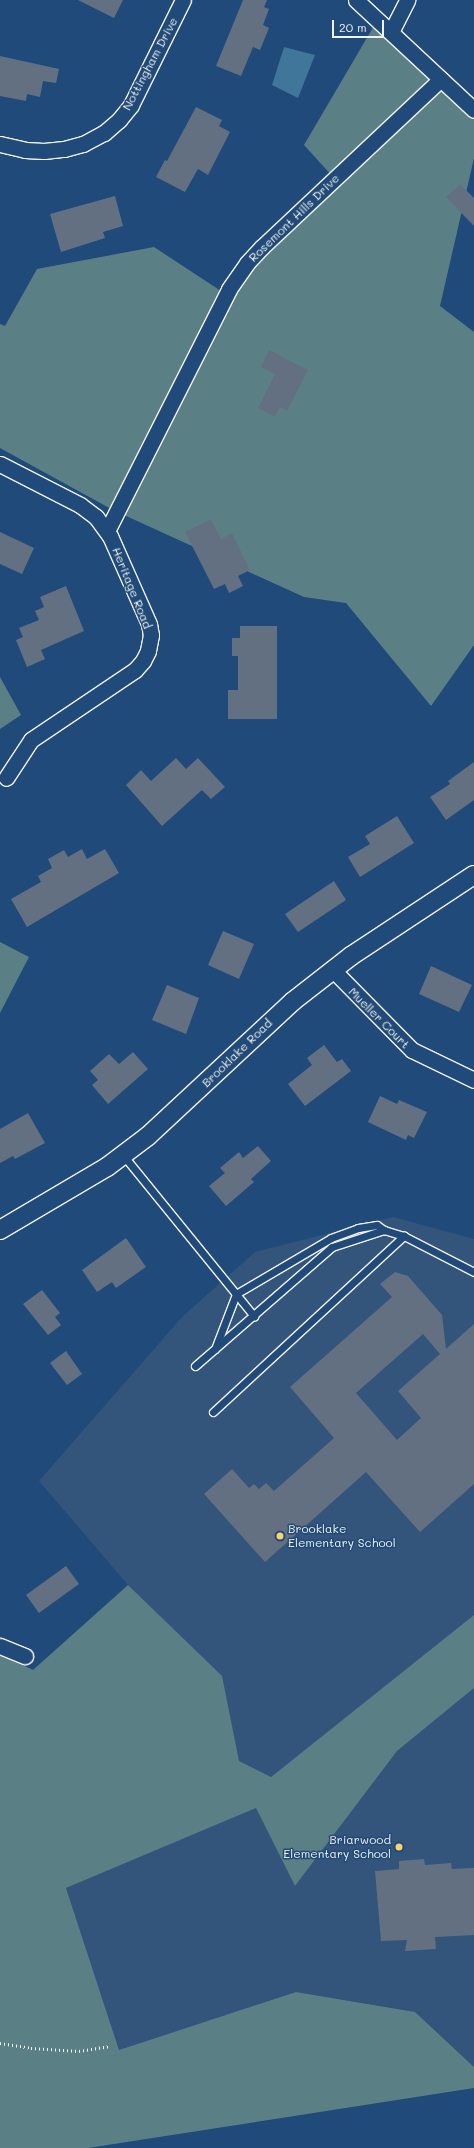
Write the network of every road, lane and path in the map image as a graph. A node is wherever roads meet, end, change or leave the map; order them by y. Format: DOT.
graph roads {
  1 [pos="183,0"];
  2 [pos="356,0"];
  3 [pos="407,0"];
  4 [pos="391,32"];
  5 [pos="441,79"];
  6 [pos="474,110"];
  7 [pos="0,144"];
  8 [pos="0,464"];
  9 [pos="107,531"];
  10 [pos="6,778"];
  11 [pos="474,875"];
  12 [pos="332,970"];
  13 [pos="474,1080"];
  14 [pos="122,1155"];
  15 [pos="0,1230"];
  16 [pos="384,1230"];
  17 [pos="404,1236"];
  18 [pos="474,1272"];
  19 [pos="236,1294"];
  20 [pos="254,1316"];
  21 [pos="215,1349"];
  22 [pos="195,1366"];
  23 [pos="213,1412"];
  24 [pos="0,1646"];
  25 [pos="25,1656"];
  26 [pos="0,2043"];
  27 [pos="109,2046"];
  1 -- 7 [label="street, Nottingham Drive"];
  2 -- 4 [label="street"];
  3 -- 4 [label="street"];
  4 -- 5 [label="street"];
  5 -- 6 [label="street"];
  5 -- 9 [label="street, Rosemont Hills Drive"];
  8 -- 9 [label="street, Heritage Road"];
  9 -- 10 [label="street, Heritage Road"];
  11 -- 12 [label="street, Brooklake Road"];
  12 -- 13 [label="street, Mueller Court"];
  12 -- 14 [label="street, Brooklake Road"];
  14 -- 15 [label="street, Brooklake Road"];
  14 -- 19 [label="lane"];
  16 -- 17 [label="lane"];
  16 -- 19 [label="lane"];
  16 -- 20 [label="lane"];
  17 -- 18 [label="lane"];
  17 -- 23 [label="lane"];
  19 -- 20 [label="lane"];
  19 -- 21 [label="lane"];
  20 -- 21 [label="lane"];
  21 -- 22 [label="lane"];
  24 -- 25 [label="street"];
  26 -- 27 [label="path"];
}
